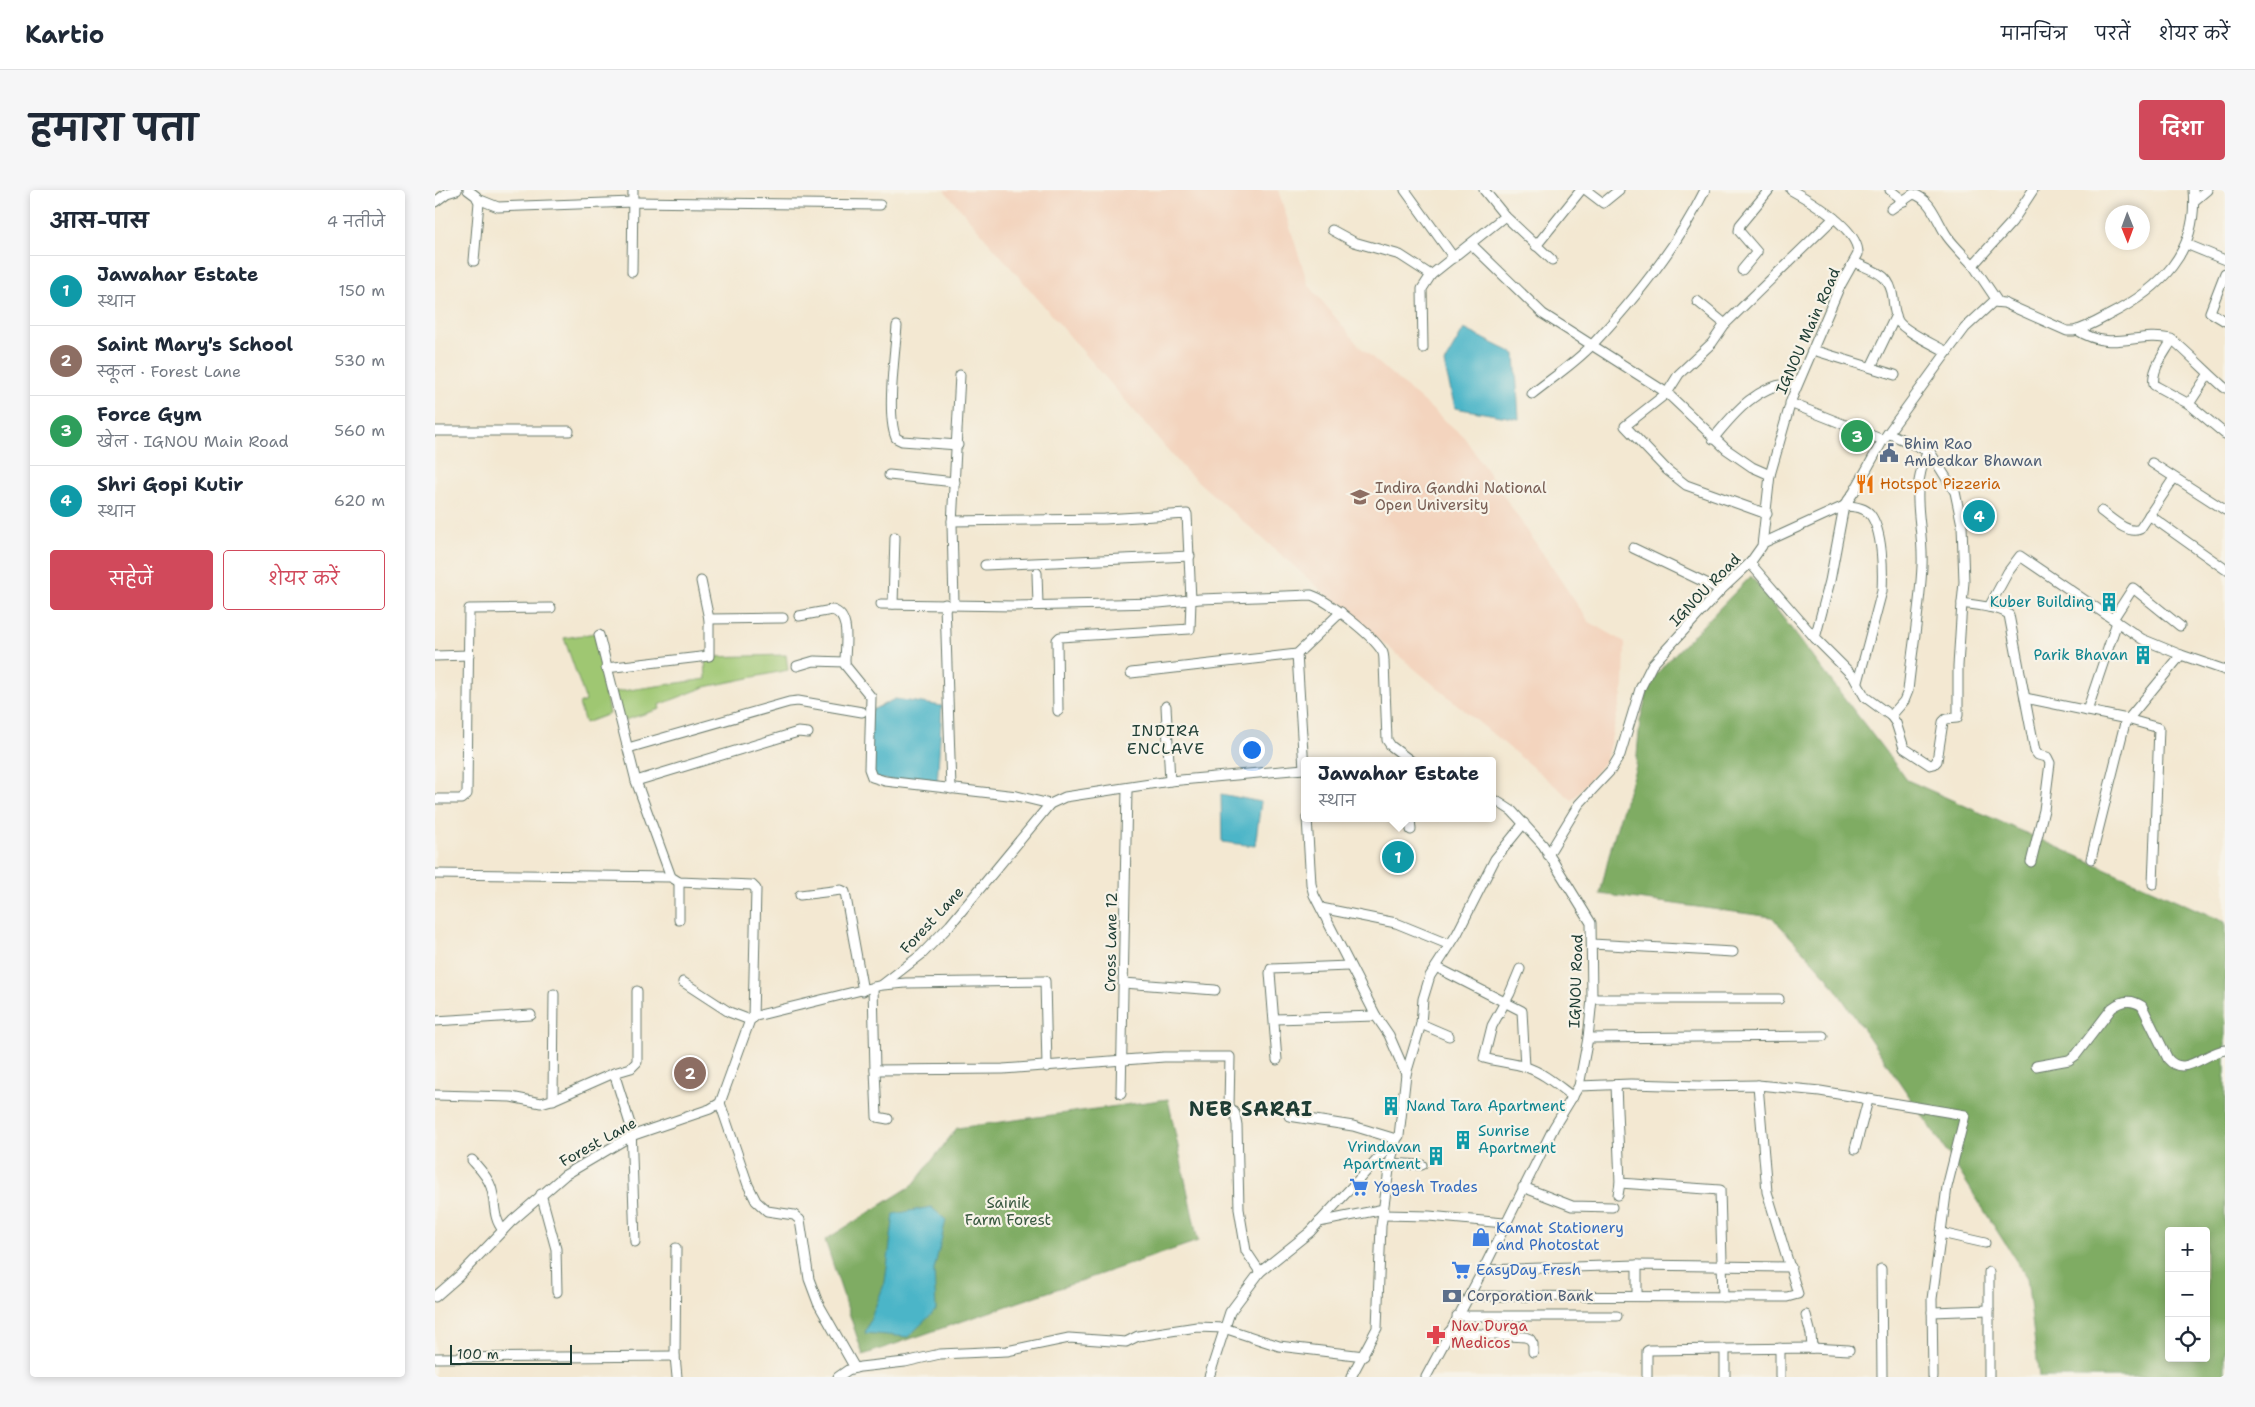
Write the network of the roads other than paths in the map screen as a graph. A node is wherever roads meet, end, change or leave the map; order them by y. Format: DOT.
graph roads {
  1 [pos="457,190"];
  2 [pos="468,190"];
  3 [pos="633,190"];
  4 [pos="1405,190"];
  5 [pos="1484,190"];
  6 [pos="1581,190"];
  7 [pos="1586,190"];
  8 [pos="1619,190"];
  9 [pos="1705,190"];
  10 [pos="1769,190"];
  11 [pos="1791,190"];
  12 [pos="1890,190"];
  13 [pos="2033,190"];
  14 [pos="2193,190"];
  15 [pos="2207,190"];
  16 [pos="478,199"];
  17 [pos="1904,201"];
  18 [pos="435,202"];
  19 [pos="633,202"];
  20 [pos="2194,202"];
  21 [pos="880,205"];
  22 [pos="1891,209"];
  23 [pos="1505,216"];
  24 [pos="1834,218"];
  25 [pos="1333,230"];
  26 [pos="1471,244"];
  27 [pos="2186,244"];
  28 [pos="1536,246"];
  29 [pos="1454,258"];
  30 [pos="1552,260"];
  31 [pos="2225,260"];
  32 [pos="474,261"];
  33 [pos="1855,262"];
  34 [pos="1973,265"];
  35 [pos="1742,270"];
  36 [pos="631,272"];
  37 [pos="2225,273"];
  38 [pos="1431,275"];
  39 [pos="1697,301"];
  40 [pos="1998,302"];
  41 [pos="1896,316"];
  42 [pos="2225,321"];
  43 [pos="1725,324"];
  44 [pos="897,326"];
  45 [pos="2077,330"];
  46 [pos="2172,340"];
  47 [pos="1591,346"];
  48 [pos="1423,348"];
  49 [pos="1813,350"];
  50 [pos="1947,352"];
  51 [pos="1871,367"];
  52 [pos="961,374"];
  53 [pos="1895,375"];
  54 [pos="2208,375"];
  55 [pos="1797,384"];
  56 [pos="2225,388"];
  57 [pos="1667,393"];
  58 [pos="1532,394"];
  59 [pos="1791,403"];
  60 [pos="2189,404"];
  61 [pos="569,430"];
  62 [pos="435,431"];
  63 [pos="2225,434"];
  64 [pos="1885,436"];
  65 [pos="1713,438"];
  66 [pos="958,445"];
  67 [pos="1928,450"];
  68 [pos="2152,463"];
  69 [pos="889,475"];
  70 [pos="1770,475"];
  71 [pos="2174,478"];
  72 [pos="955,482"];
  73 [pos="1844,506"];
  74 [pos="2225,510"];
  75 [pos="2101,511"];
  76 [pos="1767,514"];
  77 [pos="2149,515"];
  78 [pos="953,521"];
  79 [pos="895,537"];
  80 [pos="1763,543"];
  81 [pos="1633,548"];
  82 [pos="1190,556"];
  83 [pos="1750,563"];
  84 [pos="985,565"];
  85 [pos="2225,569"];
  86 [pos="1037,573"];
  87 [pos="701,581"];
  88 [pos="1721,590"];
  89 [pos="1191,600"];
  90 [pos="1962,603"];
  91 [pos="881,604"];
  92 [pos="893,604"];
  93 [pos="949,604"];
  94 [pos="1038,605"];
  95 [pos="1989,607"];
  96 [pos="551,608"];
  97 [pos="1341,612"];
  98 [pos="799,616"];
  99 [pos="783,618"];
  100 [pos="709,619"];
  101 [pos="2115,620"];
  102 [pos="2180,626"];
  103 [pos="599,636"];
  104 [pos="1815,638"];
  105 [pos="1297,654"];
  106 [pos="469,655"];
  107 [pos="2181,655"];
  108 [pos="435,656"];
  109 [pos="845,662"];
  110 [pos="797,666"];
  111 [pos="606,668"];
  112 [pos="2225,670"];
  113 [pos="1131,673"];
  114 [pos="1858,682"];
  115 [pos="2025,698"];
  116 [pos="1166,706"];
  117 [pos="1058,711"];
  118 [pos="2087,711"];
  119 [pos="862,712"];
  120 [pos="1891,716"];
  121 [pos="2127,719"];
  122 [pos="808,733"];
  123 [pos="628,748"];
  124 [pos="1303,757"];
  125 [pos="1406,757"];
  126 [pos="1301,770"];
  127 [pos="636,781"];
  128 [pos="1170,781"];
  129 [pos="951,789"];
  130 [pos="1127,789"];
  131 [pos="435,799"];
  132 [pos="1496,801"];
  133 [pos="1050,804"];
  134 [pos="1307,822"];
  135 [pos="1410,822"];
  136 [pos="1524,823"];
  137 [pos="1411,830"];
  138 [pos="1547,855"];
  139 [pos="2091,859"];
  140 [pos="2031,862"];
  141 [pos="435,874"];
  142 [pos="671,877"];
  143 [pos="679,882"];
  144 [pos="2153,884"];
  145 [pos="799,895"];
  146 [pos="1321,908"];
  147 [pos="679,920"];
  148 [pos="1592,944"];
  149 [pos="1449,945"];
  150 [pos="1733,952"];
  151 [pos="1349,966"];
  152 [pos="1436,967"];
  153 [pos="1519,969"];
  154 [pos="683,982"];
  155 [pos="1125,983"];
  156 [pos="883,985"];
  157 [pos="873,987"];
  158 [pos="1215,990"];
  159 [pos="637,991"];
  160 [pos="863,991"];
  161 [pos="554,994"];
  162 [pos="1592,999"];
  163 [pos="1779,999"];
  164 [pos="1505,1003"];
  165 [pos="531,1015"];
  166 [pos="1376,1016"];
  167 [pos="752,1019"];
  168 [pos="1275,1019"];
  169 [pos="435,1021"];
  170 [pos="1421,1024"];
  171 [pos="1449,1036"];
  172 [pos="1823,1036"];
  173 [pos="1588,1038"];
  174 [pos="2225,1050"];
  175 [pos="1122,1060"];
  176 [pos="1277,1060"];
  177 [pos="2035,1066"];
  178 [pos="1047,1067"];
  179 [pos="1525,1067"];
  180 [pos="875,1070"];
  181 [pos="614,1073"];
  182 [pos="1406,1074"];
  183 [pos="1616,1085"];
  184 [pos="1758,1085"];
  185 [pos="1579,1086"];
  186 [pos="1121,1094"];
  187 [pos="435,1095"];
  188 [pos="1573,1097"];
  189 [pos="553,1100"];
  190 [pos="1868,1100"];
  191 [pos="720,1103"];
  192 [pos="1289,1116"];
  193 [pos="888,1119"];
  194 [pos="631,1136"];
  195 [pos="1396,1139"];
  196 [pos="1855,1149"];
  197 [pos="473,1160"];
  198 [pos="1389,1163"];
  199 [pos="1422,1165"];
  200 [pos="1620,1183"];
  201 [pos="1523,1187"];
  202 [pos="541,1194"];
  203 [pos="1617,1195"];
  204 [pos="1613,1208"];
  205 [pos="1383,1212"];
  206 [pos="1319,1222"];
  207 [pos="1504,1223"];
  208 [pos="503,1230"];
  209 [pos="1941,1233"];
  210 [pos="635,1242"];
  211 [pos="1985,1243"];
  212 [pos="676,1248"];
  213 [pos="1637,1265"];
  214 [pos="1721,1265"];
  215 [pos="1791,1268"];
  216 [pos="1881,1269"];
  217 [pos="1483,1270"];
  218 [pos="1260,1272"];
  219 [pos="1989,1272"];
  220 [pos="557,1292"];
  221 [pos="1469,1296"];
  222 [pos="1637,1296"];
  223 [pos="1723,1296"];
  224 [pos="435,1297"];
  225 [pos="1989,1310"];
  226 [pos="1932,1312"];
  227 [pos="1806,1315"];
  228 [pos="1457,1316"];
  229 [pos="1617,1316"];
  230 [pos="1224,1328"];
  231 [pos="1449,1332"];
  232 [pos="1780,1348"];
  233 [pos="1812,1348"];
  234 [pos="1725,1349"];
  235 [pos="1849,1350"];
  236 [pos="1533,1352"];
  237 [pos="675,1356"];
  238 [pos="1364,1356"];
  239 [pos="435,1358"];
  240 [pos="855,1368"];
  241 [pos="1429,1376"];
  242 [pos="677,1377"];
  243 [pos="838,1377"];
  244 [pos="1209,1377"];
  245 [pos="1351,1377"];
  246 [pos="1647,1377"];
  247 [pos="1725,1377"];
  248 [pos="1780,1377"];
  249 [pos="1882,1377"];
  250 [pos="1933,1377"];
  251 [pos="1989,1377"];
  1 -- 18 [label="street"];
  2 -- 16 [label="street"];
  3 -- 19 [label="street"];
  4 -- 29 [label="street"];
  5 -- 23 [label="street"];
  6 -- 28 [label="street"];
  7 -- 8 [label="street"];
  9 -- 47 [label="street"];
  10 -- 35 [label="street"];
  11 -- 24 [label="street, IGNOU Main Road"];
  12 -- 17 [label="street"];
  13 -- 34 [label="street"];
  14 -- 20 [label="street"];
  15 -- 20 [label="street"];
  16 -- 19 [label="street"];
  16 -- 32 [label="street"];
  17 -- 22 [label="street"];
  17 -- 34 [label="street"];
  19 -- 21 [label="street"];
  19 -- 36 [label="street"];
  20 -- 27 [label="street"];
  23 -- 26 [label="street"];
  23 -- 28 [label="street"];
  24 -- 33 [label="street, IGNOU Main Road"];
  24 -- 43 [label="street"];
  25 -- 38 [label="street"];
  26 -- 29 [label="street"];
  26 -- 47 [label="street"];
  27 -- 31 [label="street"];
  27 -- 45 [label="street"];
  28 -- 30 [label="street"];
  29 -- 38 [label="street"];
  33 -- 41 [label="street"];
  33 -- 49 [label="street, IGNOU Main Road"];
  34 -- 40 [label="street"];
  37 -- 42 [label="street"];
  38 -- 48 [label="street"];
  39 -- 43 [label="street"];
  40 -- 45 [label="street"];
  40 -- 50 [label="street"];
  41 -- 50 [label="street"];
  41 -- 51 [label="street"];
  43 -- 57 [label="street"];
  44 -- 66 [label="street"];
  45 -- 46 [label="street"];
  46 -- 54 [label="street"];
  46 -- 60 [label="street"];
  47 -- 57 [label="street"];
  47 -- 58 [label="street"];
  49 -- 51 [label="street"];
  49 -- 55 [label="street, IGNOU Main Road"];
  50 -- 64 [label="street"];
  51 -- 53 [label="street"];
  52 -- 66 [label="street"];
  54 -- 56 [label="street"];
  54 -- 60 [label="street"];
  55 -- 59 [label="street, IGNOU Main Road"];
  55 -- 65 [label="street"];
  57 -- 65 [label="street"];
  57 -- 76 [label="street"];
  59 -- 64 [label="street"];
  59 -- 70 [label="street, IGNOU Main Road"];
  60 -- 63 [label="street"];
  61 -- 62 [label="street"];
  64 -- 67 [label="street"];
  64 -- 73 [label="street"];
  65 -- 70 [label="street"];
  66 -- 72 [label="street"];
  67 -- 90 [label="street"];
  67 -- 120 [label="street"];
  68 -- 71 [label="street"];
  69 -- 72 [label="street"];
  70 -- 76 [label="street, IGNOU Main Road"];
  71 -- 74 [label="street"];
  71 -- 77 [label="street"];
  72 -- 78 [label="street"];
  73 -- 80 [label="street"];
  73 -- 104 [label="street"];
  73 -- 114 [label="street"];
  75 -- 77 [label="street"];
  76 -- 80 [label="street, IGNOU Main Road"];
  77 -- 85 [label="street"];
  78 -- 82 [label="street"];
  78 -- 93 [label="street"];
  79 -- 92 [label="street"];
  80 -- 83 [label="street, IGNOU Road"];
  81 -- 88 [label="street"];
  82 -- 84 [label="street"];
  82 -- 89 [label="street"];
  83 -- 88 [label="street, IGNOU Road"];
  83 -- 104 [label="street"];
  86 -- 94 [label="street"];
  87 -- 100 [label="street"];
  88 -- 138 [label="street, IGNOU Road"];
  89 -- 94 [label="street"];
  89 -- 97 [label="street"];
  89 -- 117 [label="street"];
  90 -- 95 [label="street"];
  90 -- 120 [label="street"];
  91 -- 92 [label="street"];
  92 -- 93 [label="street"];
  93 -- 94 [label="street"];
  93 -- 129 [label="street"];
  95 -- 101 [label="street"];
  95 -- 115 [label="street"];
  96 -- 106 [label="street"];
  97 -- 105 [label="street"];
  97 -- 125 [label="street"];
  98 -- 109 [label="street"];
  99 -- 100 [label="street"];
  100 -- 111 [label="street"];
  101 -- 102 [label="street"];
  101 -- 107 [label="street"];
  101 -- 118 [label="street"];
  103 -- 111 [label="street"];
  104 -- 114 [label="street"];
  105 -- 113 [label="street"];
  105 -- 124 [label="street"];
  106 -- 108 [label="street"];
  106 -- 131 [label="street"];
  107 -- 112 [label="street"];
  107 -- 121 [label="street"];
  109 -- 110 [label="street"];
  109 -- 129 [label="street"];
  111 -- 123 [label="street"];
  114 -- 120 [label="street"];
  115 -- 118 [label="street"];
  115 -- 140 [label="street"];
  116 -- 128 [label="street"];
  118 -- 121 [label="street"];
  119 -- 123 [label="street"];
  121 -- 139 [label="street"];
  121 -- 144 [label="street"];
  122 -- 127 [label="street"];
  123 -- 127 [label="street"];
  126 -- 128 [label="street"];
  127 -- 142 [label="street"];
  128 -- 130 [label="street"];
  129 -- 133 [label="street"];
  130 -- 133 [label="street"];
  130 -- 155 [label="street, Cross Lane 12"];
  132 -- 136 [label="street"];
  133 -- 156 [label="street, Forest Lane"];
  134 -- 146 [label="street"];
  135 -- 137 [label="street"];
  136 -- 138 [label="street"];
  136 -- 149 [label="street"];
  138 -- 148 [label="street, IGNOU Road"];
  141 -- 142 [label="street"];
  142 -- 143 [label="street"];
  143 -- 147 [label="street"];
  143 -- 167 [label="street"];
  145 -- 160 [label="street"];
  146 -- 149 [label="street"];
  146 -- 151 [label="street"];
  148 -- 150 [label="street"];
  148 -- 162 [label="street, IGNOU Road"];
  149 -- 152 [label="street"];
  151 -- 166 [label="street"];
  151 -- 168 [label="street"];
  152 -- 164 [label="street"];
  152 -- 170 [label="street"];
  153 -- 164 [label="street"];
  154 -- 167 [label="street"];
  155 -- 158 [label="street"];
  155 -- 175 [label="street, Cross Lane 12"];
  156 -- 157 [label="street, Forest Lane"];
  156 -- 178 [label="street"];
  157 -- 160 [label="street, Forest Lane"];
  157 -- 180 [label="street"];
  159 -- 181 [label="street"];
  160 -- 167 [label="street, Forest Lane"];
  161 -- 189 [label="street"];
  162 -- 163 [label="street"];
  162 -- 173 [label="street, IGNOU Road"];
  164 -- 179 [label="street"];
  164 -- 179 [label="street"];
  165 -- 169 [label="street"];
  166 -- 168 [label="street"];
  166 -- 182 [label="street"];
  167 -- 191 [label="street"];
  168 -- 176 [label="street"];
  170 -- 171 [label="street"];
  170 -- 182 [label="street"];
  172 -- 173 [label="street"];
  173 -- 185 [label="street, IGNOU Road"];
  174 -- 177 [label="street"];
  175 -- 178 [label="street"];
  175 -- 186 [label="street, Cross Lane 12"];
  175 -- 218 [label="street"];
  178 -- 180 [label="street"];
  179 -- 188 [label="street"];
  180 -- 193 [label="street"];
  181 -- 189 [label="street"];
  181 -- 194 [label="street"];
  182 -- 195 [label="street"];
  183 -- 184 [label="street"];
  183 -- 185 [label="street"];
  183 -- 200 [label="street"];
  184 -- 190 [label="street"];
  184 -- 215 [label="street"];
  185 -- 188 [label="street, IGNOU Road"];
  187 -- 189 [label="street"];
  188 -- 201 [label="street, IGNOU Road"];
  190 -- 196 [label="street"];
  190 -- 209 [label="street"];
  191 -- 194 [label="street, Forest Lane"];
  191 -- 240 [label="street"];
  192 -- 195 [label="street"];
  194 -- 202 [label="street, Forest Lane"];
  194 -- 210 [label="street"];
  195 -- 198 [label="street"];
  195 -- 206 [label="street"];
  197 -- 208 [label="street"];
  198 -- 199 [label="street"];
  198 -- 205 [label="street"];
  200 -- 203 [label="street"];
  200 -- 214 [label="street"];
  201 -- 204 [label="street"];
  201 -- 207 [label="street, IGNOU Road"];
  202 -- 208 [label="street, Forest Lane"];
  202 -- 220 [label="street"];
  205 -- 206 [label="street"];
  205 -- 207 [label="street"];
  205 -- 238 [label="street"];
  206 -- 218 [label="street"];
  207 -- 217 [label="street, IGNOU Road"];
  208 -- 224 [label="street, Forest Lane"];
  209 -- 211 [label="street"];
  209 -- 226 [label="street"];
  212 -- 237 [label="street"];
  213 -- 214 [label="street"];
  213 -- 217 [label="street"];
  213 -- 222 [label="street"];
  214 -- 215 [label="street"];
  214 -- 223 [label="street"];
  215 -- 223 [label="street"];
  216 -- 249 [label="street"];
  217 -- 221 [label="street, IGNOU Road"];
  218 -- 230 [label="street"];
  219 -- 225 [label="street"];
  221 -- 222 [label="street"];
  221 -- 228 [label="street, IGNOU Road"];
  222 -- 223 [label="street"];
  225 -- 226 [label="street"];
  225 -- 251 [label="street"];
  226 -- 250 [label="street"];
  227 -- 233 [label="street"];
  228 -- 229 [label="street"];
  228 -- 231 [label="street, IGNOU Road"];
  230 -- 238 [label="street"];
  230 -- 240 [label="street"];
  230 -- 244 [label="street"];
  231 -- 236 [label="street"];
  231 -- 241 [label="street, IGNOU Road"];
  232 -- 233 [label="street"];
  232 -- 234 [label="street"];
  232 -- 248 [label="street"];
  233 -- 235 [label="street"];
  234 -- 246 [label="street"];
  234 -- 247 [label="street"];
  237 -- 239 [label="street"];
  237 -- 242 [label="street"];
  238 -- 245 [label="street"];
  240 -- 243 [label="street"];
}
